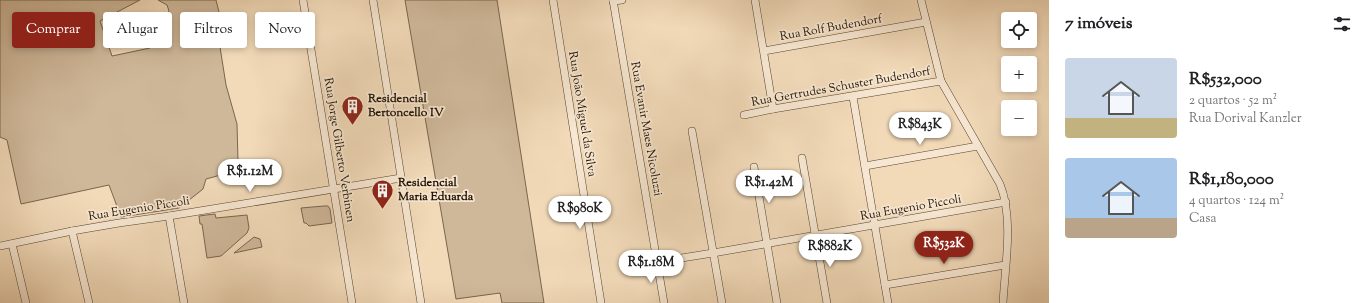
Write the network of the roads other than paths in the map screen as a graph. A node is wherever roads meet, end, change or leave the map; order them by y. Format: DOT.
graph roads {
  1 [pos="303,0"];
  2 [pos="373,0"];
  3 [pos="553,0"];
  4 [pos="622,0"];
  5 [pos="755,0"];
  6 [pos="921,0"];
  7 [pos="613,1"];
  8 [pos="926,22"];
  9 [pos="764,51"];
  10 [pos="941,81"];
  11 [pos="852,97"];
  12 [pos="773,109"];
  13 [pos="744,116"];
  14 [pos="692,131"];
  15 [pos="978,146"];
  16 [pos="802,158"];
  17 [pos="865,166"];
  18 [pos="754,167"];
  19 [pos="401,178"];
  20 [pos="334,189"];
  21 [pos="1006,202"];
  22 [pos="169,216"];
  23 [pos="875,225"];
  24 [pos="72,231"];
  25 [pos="815,236"];
  26 [pos="12,244"];
  27 [pos="766,244"];
  28 [pos="0,246"];
  29 [pos="713,253"];
  30 [pos="657,262"];
  31 [pos="1005,265"];
  32 [pos="631,266"];
  33 [pos="885,284"];
  34 [pos="26,303"];
  35 [pos="89,303"];
  36 [pos="184,303"];
  37 [pos="352,303"];
  38 [pos="421,303"];
  39 [pos="601,303"];
  40 [pos="664,303"];
  41 [pos="722,303"];
  42 [pos="777,303"];
  43 [pos="827,303"];
  44 [pos="888,303"];
  45 [pos="1002,303"];
  1 -- 20 [label="street, Rua Jorge Gilberto Verbinen"];
  2 -- 19 [label="street"];
  3 -- 39 [label="street, Rua João Miguel da Silva"];
  4 -- 7 [label="street"];
  5 -- 9 [label="street"];
  6 -- 8 [label="street"];
  7 -- 30 [label="street, Rua Evanir Maes Nicoluzzi"];
  8 -- 9 [label="street, Rua Rolf Budendorf"];
  8 -- 10 [label="street"];
  9 -- 12 [label="street"];
  10 -- 11 [label="street, Rua Gertrudes Schuster Budendorf"];
  10 -- 15 [label="street"];
  11 -- 12 [label="street, Rua Gertrudes Schuster Budendorf"];
  11 -- 17 [label="street"];
  12 -- 13 [label="street, Rua Gertrudes Schuster Budendorf"];
  14 -- 29 [label="street"];
  15 -- 17 [label="street"];
  15 -- 21 [label="street"];
  16 -- 25 [label="street"];
  17 -- 23 [label="street"];
  18 -- 27 [label="street"];
  19 -- 20 [label="street, Rua Eugenio Piccoli"];
  19 -- 38 [label="street"];
  20 -- 22 [label="street, Rua Eugenio Piccoli"];
  20 -- 37 [label="street, Rua Jorge Gilberto Verbinen"];
  21 -- 23 [label="street, Rua Eugenio Piccoli"];
  21 -- 31 [label="street"];
  22 -- 24 [label="street, Rua Eugenio Piccoli"];
  22 -- 36 [label="street"];
  23 -- 25 [label="street, Rua Eugenio Piccoli"];
  23 -- 33 [label="street"];
  24 -- 26 [label="street, Rua Eugenio Piccoli"];
  24 -- 35 [label="street"];
  25 -- 27 [label="street, Rua Eugenio Piccoli"];
  25 -- 43 [label="street"];
  26 -- 28 [label="street, Rua Eugenio Piccoli"];
  26 -- 34 [label="street"];
  27 -- 29 [label="street, Rua Eugenio Piccoli"];
  27 -- 42 [label="street"];
  29 -- 30 [label="street, Rua Eugenio Piccoli"];
  29 -- 41 [label="street"];
  30 -- 32 [label="street, Rua Eugenio Piccoli"];
  30 -- 40 [label="street, Rua Evanir Maes Nicoluzzi"];
  31 -- 33 [label="street"];
  31 -- 45 [label="street"];
  33 -- 44 [label="street"];
}
